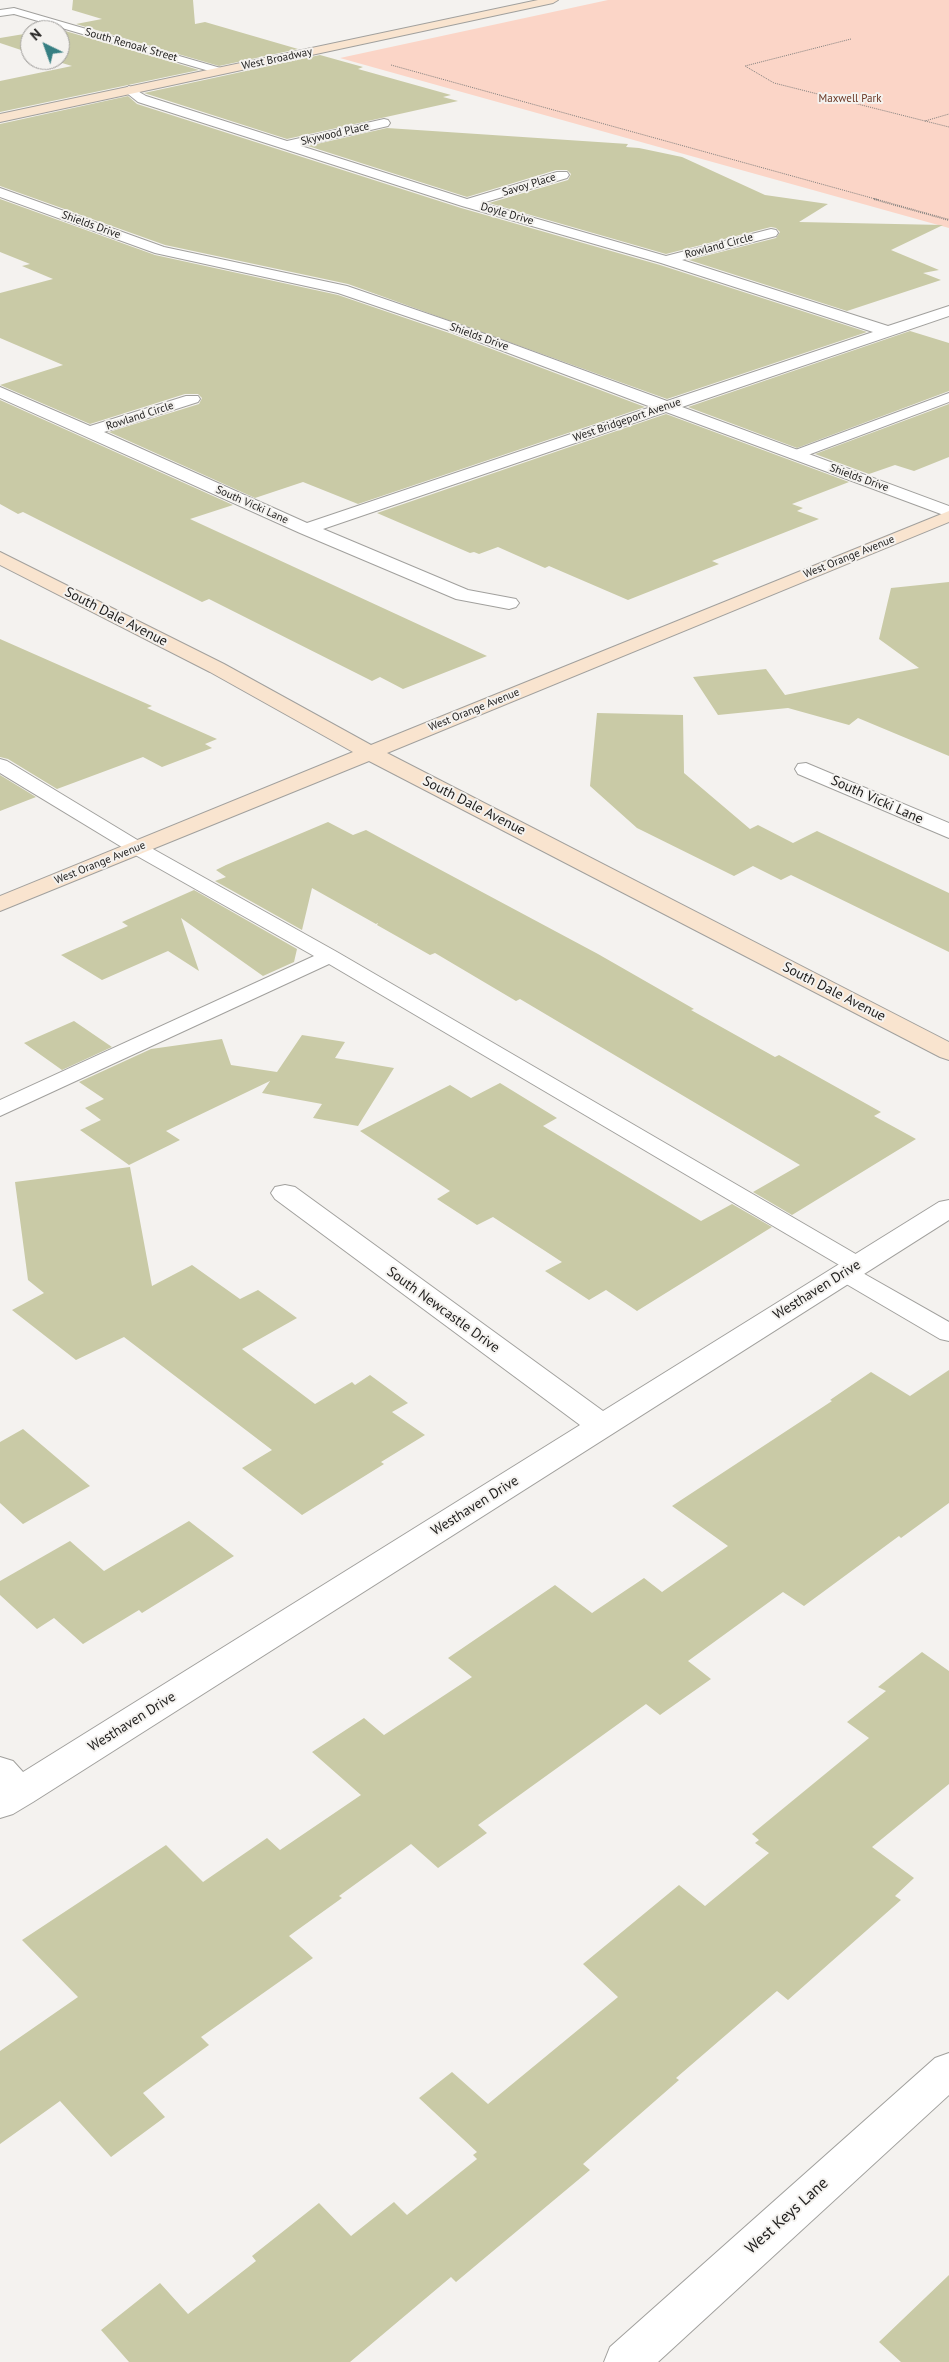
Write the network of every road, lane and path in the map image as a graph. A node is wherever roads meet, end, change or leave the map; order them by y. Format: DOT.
graph roads {
  1 [pos="554,0"];
  2 [pos="0,13"];
  3 [pos="851,39"];
  4 [pos="390,65"];
  5 [pos="220,71"];
  6 [pos="129,90"];
  7 [pos="949,114"];
  8 [pos="0,118"];
  9 [pos="925,121"];
  10 [pos="384,123"];
  11 [pos="949,127"];
  12 [pos="287,145"];
  13 [pos="562,175"];
  14 [pos="0,192"];
  15 [pos="467,203"];
  16 [pos="949,220"];
  17 [pos="771,233"];
  18 [pos="666,260"];
  19 [pos="949,311"];
  20 [pos="887,331"];
  21 [pos="0,392"];
  22 [pos="949,397"];
  23 [pos="192,399"];
  24 [pos="667,407"];
  25 [pos="88,432"];
  26 [pos="795,454"];
  27 [pos="949,512"];
  28 [pos="949,516"];
  29 [pos="306,529"];
  30 [pos="0,558"];
  31 [pos="509,603"];
  32 [pos="370,752"];
  33 [pos="0,764"];
  34 [pos="806,768"];
  35 [pos="949,831"];
  36 [pos="137,848"];
  37 [pos="0,904"];
  38 [pos="330,956"];
  39 [pos="949,1052"];
  40 [pos="0,1109"];
  41 [pos="285,1193"];
  42 [pos="949,1208"];
  43 [pos="851,1269"];
  44 [pos="949,1333"];
  45 [pos="602,1426"];
  46 [pos="7,1789"];
  47 [pos="949,2070"];
  48 [pos="626,2362"];
  1 -- 5 [label="street, West Broadway"];
  2 -- 5 [label="street, South Renoak Street"];
  3 -- 9 [label="path"];
  4 -- 16 [label="path"];
  5 -- 6 [label="street, West Broadway"];
  6 -- 8 [label="street, West Broadway"];
  6 -- 12 [label="street, Doyle Drive"];
  7 -- 9 [label="path"];
  9 -- 11 [label="path"];
  10 -- 12 [label="street, Skywood Place"];
  12 -- 15 [label="street, Doyle Drive"];
  13 -- 15 [label="street, Savoy Place"];
  14 -- 24 [label="street, Shields Drive"];
  15 -- 18 [label="street, Doyle Drive"];
  17 -- 18 [label="street, Rowland Circle"];
  18 -- 20 [label="street, Doyle Drive"];
  19 -- 20 [label="street, West Bridgeport Avenue"];
  20 -- 24 [label="street, West Bridgeport Avenue"];
  21 -- 25 [label="street, South Vicki Lane"];
  22 -- 26 [label="lane"];
  23 -- 25 [label="street, Rowland Circle"];
  24 -- 26 [label="street, Shields Drive"];
  24 -- 29 [label="street, West Bridgeport Avenue"];
  25 -- 29 [label="street, South Vicki Lane"];
  26 -- 27 [label="street, Shields Drive"];
  28 -- 32 [label="street, West Orange Avenue"];
  29 -- 31 [label="street, South Vicki Lane"];
  30 -- 32 [label="street, South Dale Avenue"];
  32 -- 36 [label="street, West Orange Avenue"];
  32 -- 39 [label="street, South Dale Avenue"];
  33 -- 36 [label="lane"];
  34 -- 35 [label="street, South Vicki Lane"];
  36 -- 37 [label="street, West Orange Avenue"];
  36 -- 38 [label="lane"];
  38 -- 40 [label="lane"];
  38 -- 43 [label="lane"];
  41 -- 45 [label="street, South Newcastle Drive"];
  42 -- 43 [label="street, Westhaven Drive"];
  43 -- 44 [label="lane"];
  43 -- 45 [label="street, Westhaven Drive"];
  45 -- 46 [label="street, Westhaven Drive"];
  47 -- 48 [label="street, West Keys Lane"];
}
